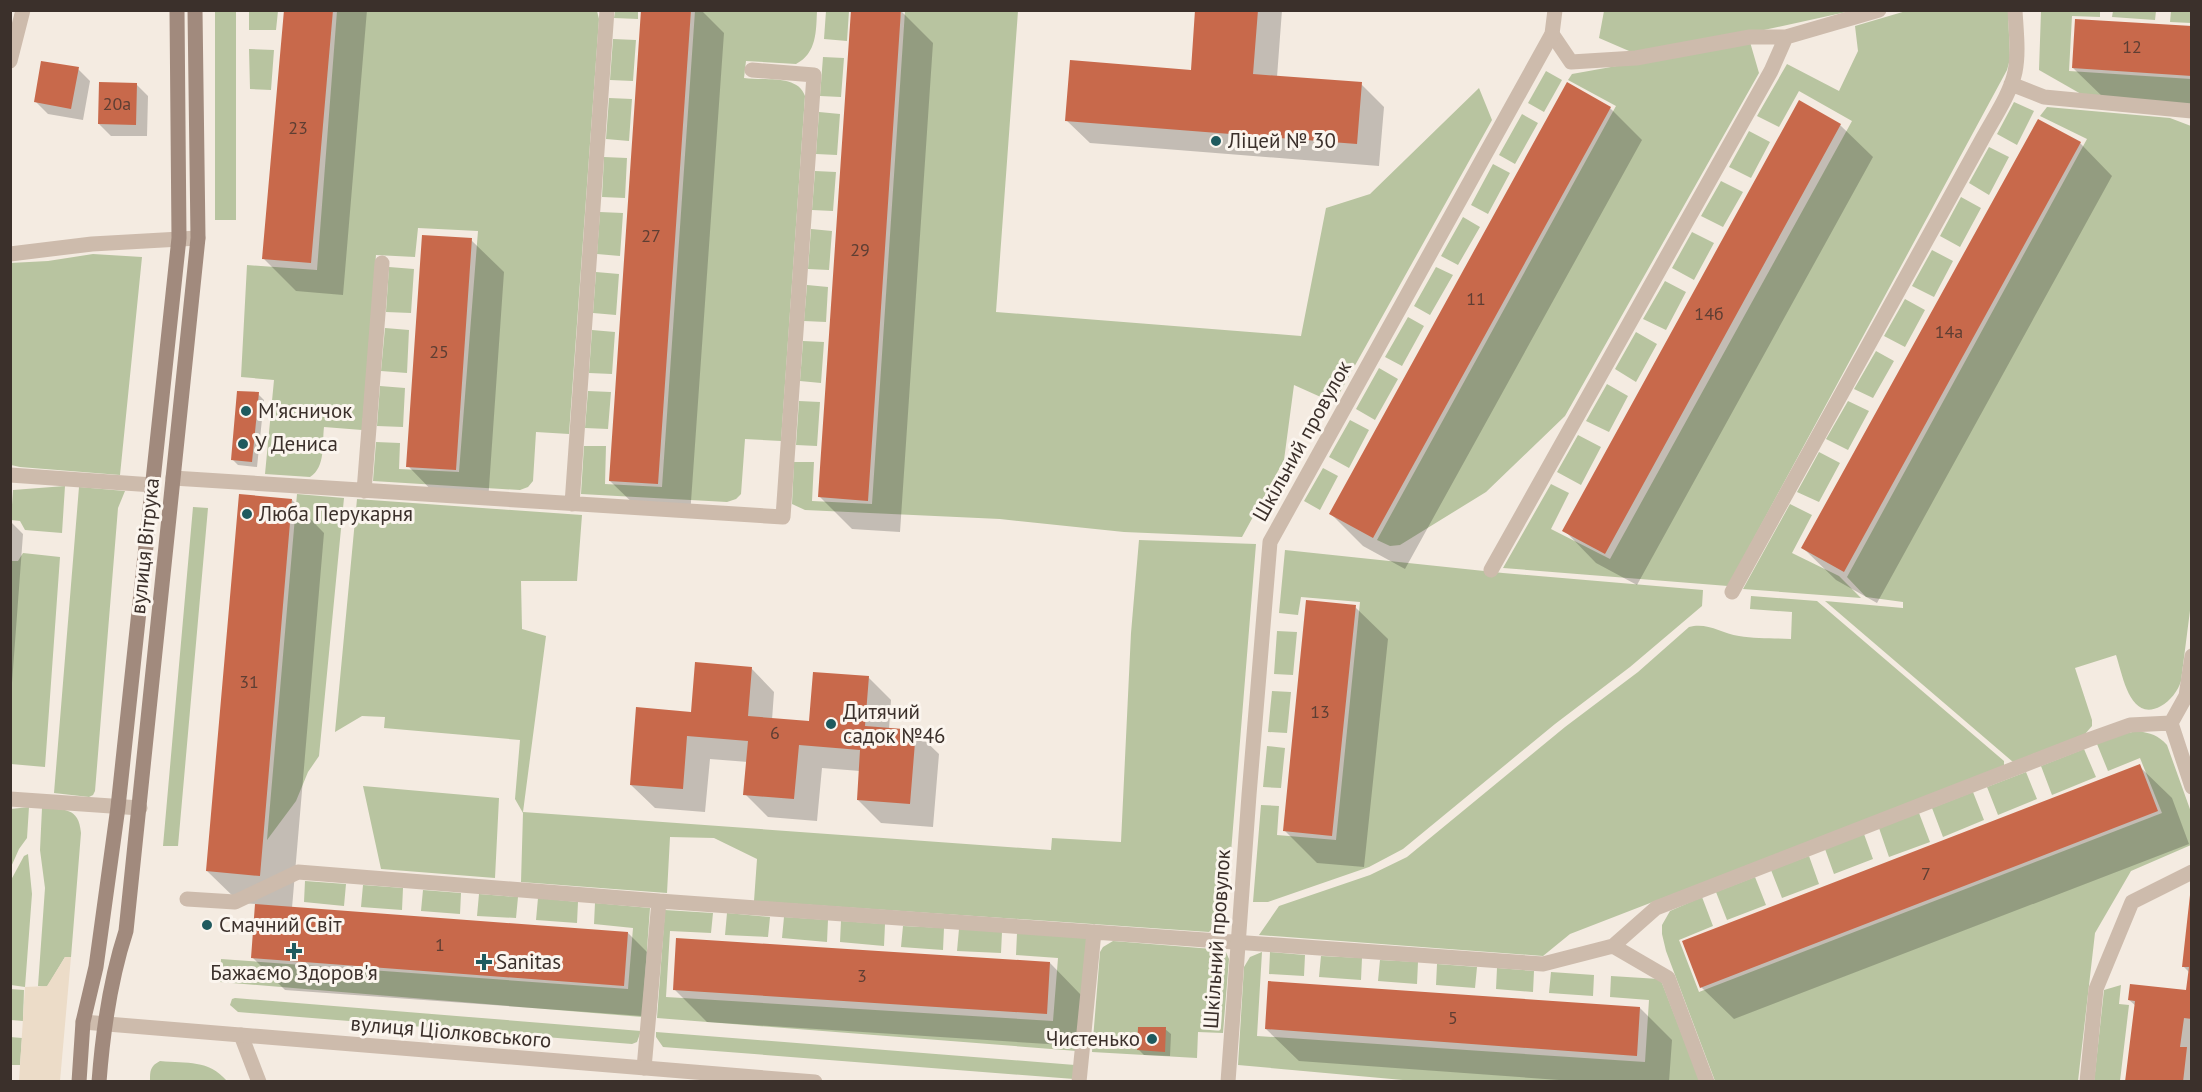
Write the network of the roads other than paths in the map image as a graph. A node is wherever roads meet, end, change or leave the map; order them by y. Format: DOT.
graph roads {
  1 [pos="23,10"];
  2 [pos="177,10"];
  3 [pos="195,10"];
  4 [pos="607,10"];
  5 [pos="1555,10"];
  6 [pos="1879,10"];
  7 [pos="2015,10"];
  8 [pos="1552,34"];
  9 [pos="1786,38"];
  10 [pos="10,61"];
  11 [pos="752,70"];
  12 [pos="2011,84"];
  13 [pos="2192,111"];
  14 [pos="179,238"];
  15 [pos="198,238"];
  16 [pos="10,254"];
  17 [pos="382,263"];
  18 [pos="10,475"];
  19 [pos="173,478"];
  20 [pos="153,485"];
  21 [pos="364,491"];
  22 [pos="572,504"];
  23 [pos="1491,570"];
  24 [pos="1732,592"];
  25 [pos="2192,656"];
  26 [pos="2171,723"];
  27 [pos="2192,787"];
  28 [pos="10,799"];
  29 [pos="118,807"];
  30 [pos="140,808"];
  31 [pos="2192,872"];
  32 [pos="187,899"];
  33 [pos="659,901"];
  34 [pos="1094,932"];
  35 [pos="1237,942"];
  36 [pos="1613,946"];
  37 [pos="83,1022"];
  38 [pos="104,1023"];
  39 [pos="241,1035"];
  40 [pos="644,1068"];
  41 [pos="693,1077"];
  42 [pos="79,1082"];
  43 [pos="99,1082"];
  44 [pos="259,1082"];
  45 [pos="814,1082"];
  46 [pos="1079,1082"];
  47 [pos="1228,1082"];
  48 [pos="1707,1082"];
  49 [pos="2087,1082"];
  1 -- 10 [label="street"];
  2 -- 14 [label="main road, вулиця Вітрука"];
  3 -- 15 [label="main road, вулиця Вітрука"];
  4 -- 22 [label="street"];
  5 -- 8 [label="street, Шкільний провулок"];
  6 -- 9 [label="street"];
  7 -- 12 [label="street"];
  8 -- 9 [label="street"];
  8 -- 35 [label="street, Шкільний провулок"];
  9 -- 23 [label="street"];
  11 -- 22 [label="street"];
  12 -- 13 [label="street"];
  12 -- 24 [label="street"];
  14 -- 15 [label="street"];
  14 -- 16 [label="street"];
  14 -- 20 [label="main road, вулиця Вітрука"];
  15 -- 19 [label="main road, вулиця Вітрука"];
  17 -- 21 [label="street"];
  18 -- 20 [label="street"];
  19 -- 21 [label="street"];
  19 -- 30 [label="main road, вулиця Вітрука"];
  20 -- 29 [label="main road, вулиця Вітрука"];
  21 -- 22 [label="street"];
  25 -- 26 [label="street"];
  26 -- 27 [label="street"];
  26 -- 36 [label="street"];
  28 -- 29 [label="street"];
  29 -- 30 [label="street"];
  29 -- 37 [label="main road, вулиця Вітрука"];
  30 -- 38 [label="main road, вулиця Вітрука"];
  31 -- 49 [label="street"];
  32 -- 33 [label="street"];
  33 -- 34 [label="street"];
  33 -- 40 [label="street"];
  34 -- 35 [label="street"];
  34 -- 46 [label="street"];
  35 -- 36 [label="street"];
  35 -- 47 [label="street, Шкільний провулок"];
  36 -- 48 [label="street"];
  37 -- 38 [label="street, вулиця Ціолковського"];
  37 -- 42 [label="main road, вулиця Вітрука"];
  38 -- 39 [label="street, вулиця Ціолковського"];
  38 -- 43 [label="main road, вулиця Вітрука"];
  39 -- 40 [label="street, вулиця Ціолковського"];
  39 -- 44 [label="street"];
  40 -- 41 [label="street, вулиця Ціолковського"];
  41 -- 45 [label="street, вулиця Ціолковського"];
}
